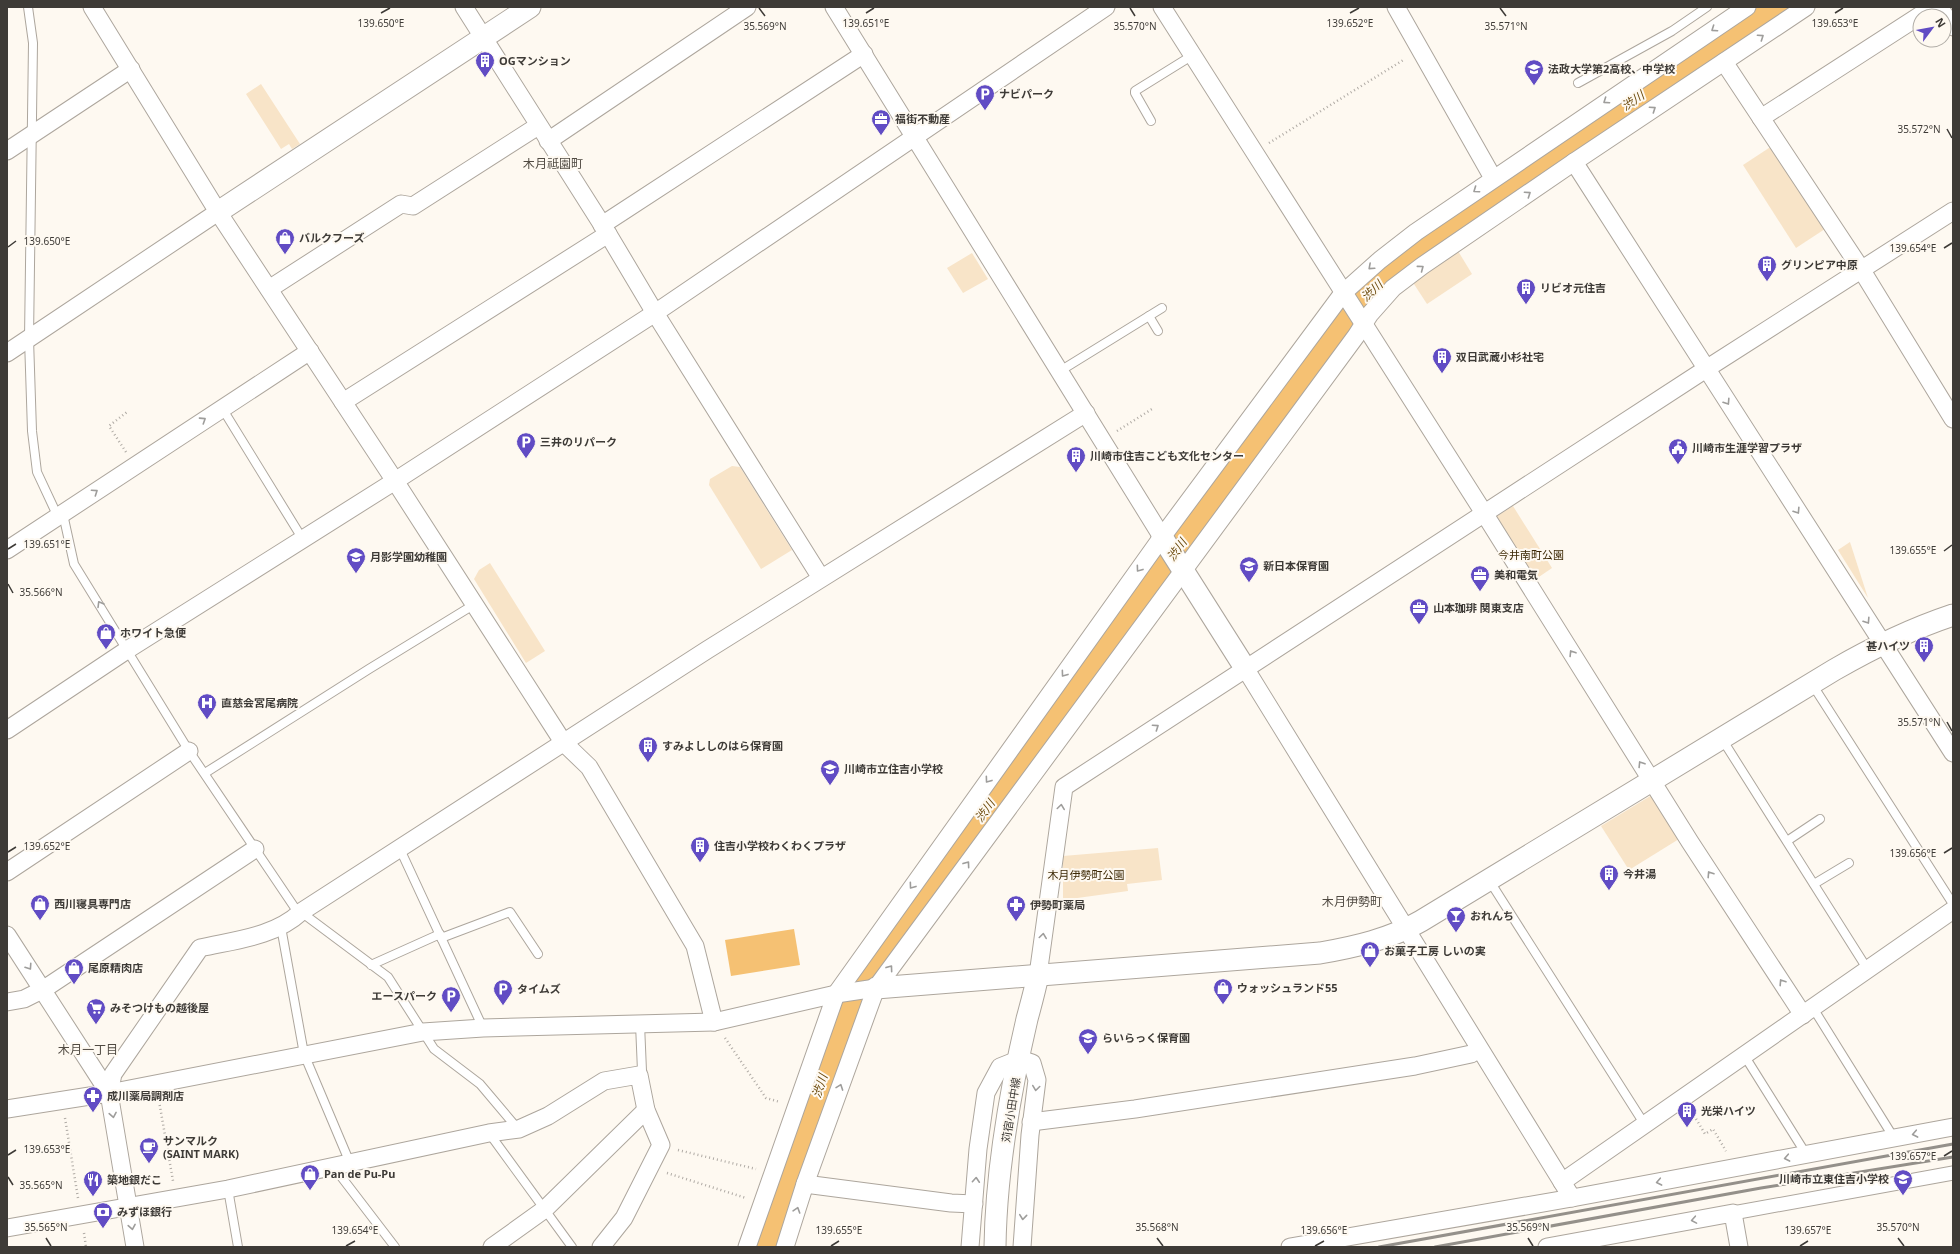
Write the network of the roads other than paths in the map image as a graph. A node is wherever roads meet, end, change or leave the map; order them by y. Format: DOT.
graph roads {
  1 [pos="28,7"];
  2 [pos="92,7"];
  3 [pos="464,7"];
  4 [pos="530,7"];
  5 [pos="747,7"];
  6 [pos="834,7"];
  7 [pos="1106,7"];
  8 [pos="1162,7"];
  9 [pos="1396,7"];
  10 [pos="1707,7"];
  11 [pos="1747,7"];
  12 [pos="1806,7"];
  13 [pos="1933,7"];
  14 [pos="1939,7"];
  15 [pos="1953,27"];
  16 [pos="483,37"];
  17 [pos="864,54"];
  18 [pos="1192,55"];
  19 [pos="1724,62"];
  20 [pos="131,69"];
  21 [pos="1578,83"];
  22 [pos="1761,118"];
  23 [pos="1152,121"];
  24 [pos="538,126"];
  25 [pos="31,135"];
  26 [pos="915,136"];
  27 [pos="548,141"];
  28 [pos="7,151"];
  29 [pos="1574,162"];
  30 [pos="1493,178"];
  31 [pos="1953,211"];
  32 [pos="218,212"];
  33 [pos="605,229"];
  34 [pos="1861,269"];
  35 [pos="269,289"];
  36 [pos="1343,293"];
  37 [pos="1162,308"];
  38 [pos="655,313"];
  39 [pos="1149,316"];
  40 [pos="1363,324"];
  41 [pos="1158,331"];
  42 [pos="29,338"];
  43 [pos="310,351"];
  44 [pos="7,353"];
  45 [pos="1706,369"];
  46 [pos="1060,371"];
  47 [pos="343,402"];
  48 [pos="222,408"];
  49 [pos="1086,414"];
  50 [pos="1953,419"];
  51 [pos="395,481"];
  52 [pos="1484,513"];
  53 [pos="61,515"];
  54 [pos="1162,537"];
  55 [pos="302,538"];
  56 [pos="7,550"];
  57 [pos="1183,570"];
  58 [pos="821,578"];
  59 [pos="475,604"];
  60 [pos="1953,615"];
  61 [pos="1882,643"];
  62 [pos="127,650"];
  63 [pos="1245,668"];
  64 [pos="1812,683"];
  65 [pos="7,730"];
  66 [pos="1722,738"];
  67 [pos="562,742"];
  68 [pos="189,751"];
  69 [pos="1953,753"];
  70 [pos="205,773"];
  71 [pos="1651,780"];
  72 [pos="1820,820"];
  73 [pos="1787,841"];
  74 [pos="399,847"];
  75 [pos="255,849"];
  76 [pos="1849,863"];
  77 [pos="7,872"];
  78 [pos="1489,880"];
  79 [pos="1814,884"];
  80 [pos="1953,904"];
  81 [pos="1953,910"];
  82 [pos="300,913"];
  83 [pos="281,927"];
  84 [pos="1407,929"];
  85 [pos="7,934"];
  86 [pos="441,936"];
  87 [pos="538,954"];
  88 [pos="371,965"];
  89 [pos="1868,970"];
  90 [pos="1038,975"];
  91 [pos="876,988"];
  92 [pos="44,989"];
  93 [pos="836,994"];
  94 [pos="7,1002"];
  95 [pos="1808,1011"];
  96 [pos="714,1022"];
  97 [pos="640,1024"];
  98 [pos="484,1028"];
  99 [pos="424,1032"];
  100 [pos="1479,1049"];
  101 [pos="304,1054"];
  102 [pos="1744,1055"];
  103 [pos="1020,1058"];
  104 [pos="639,1075"];
  105 [pos="109,1092"];
  106 [pos="7,1109"];
  107 [pos="646,1110"];
  108 [pos="1031,1122"];
  109 [pos="1645,1125"];
  110 [pos="1953,1127"];
  111 [pos="519,1129"];
  112 [pos="489,1133"];
  113 [pos="1894,1138"];
  114 [pos="1806,1154"];
  115 [pos="350,1163"];
  116 [pos="333,1166"];
  117 [pos="1953,1173"];
  118 [pos="1562,1182"];
  119 [pos="805,1184"];
  120 [pos="228,1189"];
  121 [pos="1572,1198"];
  122 [pos="974,1204"];
  123 [pos="128,1207"];
  124 [pos="546,1209"];
  125 [pos="1732,1213"];
  126 [pos="7,1228"];
  127 [pos="135,1247"];
  128 [pos="238,1247"];
  129 [pos="395,1247"];
  130 [pos="492,1247"];
  131 [pos="572,1247"];
  132 [pos="601,1247"];
  133 [pos="747,1247"];
  134 [pos="785,1247"];
  135 [pos="970,1247"];
  136 [pos="995,1247"];
  137 [pos="1022,1247"];
  138 [pos="1290,1247"];
  139 [pos="1547,1247"];
  140 [pos="1739,1247"];
  1 -- 25 [label="lane"];
  2 -- 20 [label="street"];
  3 -- 16 [label="street"];
  4 -- 16 [label="street"];
  5 -- 27 [label="street"];
  6 -- 17 [label="street"];
  7 -- 26 [label="street"];
  8 -- 18 [label="street"];
  9 -- 30 [label="street"];
  10 -- 21 [label="lane"];
  11 -- 30 [label="street, one-way"];
  19 -- 12 [label="street, one-way"];
  13 -- 22 [label="street"];
  14 -- 15 [label="street"];
  16 -- 24 [label="street"];
  16 -- 32 [label="street"];
  17 -- 26 [label="street"];
  17 -- 33 [label="street"];
  18 -- 23 [label="lane"];
  18 -- 36 [label="street"];
  19 -- 22 [label="street"];
  29 -- 19 [label="street, one-way"];
  20 -- 25 [label="street"];
  20 -- 32 [label="street"];
  22 -- 34 [label="street"];
  24 -- 27 [label="street"];
  24 -- 35 [label="street"];
  25 -- 28 [label="street"];
  25 -- 42 [label="lane"];
  26 -- 38 [label="street"];
  26 -- 46 [label="street"];
  27 -- 33 [label="street"];
  40 -- 29 [label="street, one-way"];
  29 -- 45 [label="street"];
  30 -- 36 [label="street, one-way"];
  31 -- 34 [label="street"];
  32 -- 35 [label="street"];
  32 -- 42 [label="street"];
  33 -- 38 [label="street"];
  33 -- 47 [label="street"];
  34 -- 45 [label="street"];
  34 -- 50 [label="street"];
  35 -- 43 [label="street"];
  36 -- 40 [label="street"];
  36 -- 54 [label="street"];
  37 -- 39 [label="lane"];
  38 -- 51 [label="street"];
  38 -- 58 [label="street"];
  39 -- 41 [label="lane"];
  39 -- 46 [label="lane"];
  40 -- 52 [label="street"];
  40 -- 57 [label="street"];
  42 -- 44 [label="street"];
  42 -- 53 [label="lane"];
  43 -- 47 [label="street"];
  43 -- 48 [label="street"];
  45 -- 52 [label="street"];
  45 -- 61 [label="street, one-way"];
  46 -- 49 [label="street"];
  47 -- 51 [label="street"];
  53 -- 48 [label="street, one-way"];
  48 -- 55 [label="lane"];
  49 -- 54 [label="street"];
  49 -- 58 [label="street"];
  51 -- 55 [label="street"];
  51 -- 59 [label="street"];
  52 -- 63 [label="street"];
  71 -- 52 [label="street, one-way"];
  53 -- 56 [label="street"];
  62 -- 53 [label="lane, one-way"];
  54 -- 57 [label="street"];
  54 -- 93 [label="street, one-way"];
  55 -- 62 [label="street"];
  57 -- 63 [label="street"];
  91 -- 57 [label="street, one-way"];
  58 -- 67 [label="street"];
  59 -- 67 [label="street"];
  59 -- 70 [label="lane"];
  60 -- 61 [label="street"];
  61 -- 64 [label="street"];
  61 -- 69 [label="street"];
  62 -- 65 [label="street"];
  62 -- 68 [label="lane"];
  63 -- 84 [label="street"];
  90 -- 63 [label="street, one-way"];
  64 -- 66 [label="street"];
  64 -- 80 [label="lane"];
  66 -- 71 [label="street"];
  66 -- 73 [label="lane"];
  67 -- 74 [label="street"];
  67 -- 96 [label="street"];
  68 -- 70 [label="lane"];
  68 -- 77 [label="street"];
  70 -- 75 [label="lane"];
  71 -- 78 [label="street"];
  95 -- 71 [label="street, one-way"];
  72 -- 73 [label="lane"];
  73 -- 79 [label="lane"];
  74 -- 82 [label="street"];
  74 -- 86 [label="lane"];
  75 -- 82 [label="lane"];
  75 -- 92 [label="street"];
  76 -- 79 [label="lane"];
  78 -- 84 [label="street"];
  78 -- 109 [label="lane"];
  79 -- 89 [label="lane"];
  81 -- 89 [label="street"];
  82 -- 83 [label="street"];
  82 -- 88 [label="lane"];
  83 -- 101 [label="lane"];
  83 -- 105 [label="street"];
  84 -- 90 [label="street"];
  84 -- 100 [label="street"];
  85 -- 92 [label="street, one-way"];
  86 -- 87 [label="lane"];
  86 -- 88 [label="lane"];
  86 -- 98 [label="lane"];
  88 -- 99 [label="lane"];
  89 -- 95 [label="street"];
  90 -- 91 [label="street"];
  90 -- 103 [label="street, 苅宿小田中線"];
  91 -- 93 [label="street"];
  119 -- 91 [label="street, one-way"];
  92 -- 94 [label="street"];
  92 -- 105 [label="street"];
  93 -- 96 [label="street"];
  93 -- 133 [label="street"];
  95 -- 102 [label="street"];
  95 -- 113 [label="lane"];
  96 -- 97 [label="street"];
  97 -- 98 [label="street"];
  97 -- 104 [label="lane"];
  98 -- 99 [label="street"];
  99 -- 101 [label="street"];
  99 -- 111 [label="lane"];
  100 -- 108 [label="street"];
  100 -- 118 [label="street"];
  101 -- 105 [label="street"];
  101 -- 115 [label="lane"];
  102 -- 109 [label="street"];
  102 -- 114 [label="lane"];
  103 -- 108 [label="street, one-way"];
  122 -- 103 [label="street, one-way"];
  103 -- 136 [label="street, 苅宿小田中線"];
  104 -- 107 [label="street"];
  104 -- 111 [label="street"];
  105 -- 106 [label="street"];
  105 -- 123 [label="street, one-way"];
  107 -- 124 [label="street"];
  107 -- 132 [label="street"];
  108 -- 137 [label="street, one-way"];
  109 -- 118 [label="street"];
  110 -- 113 [label="street, one-way"];
  111 -- 112 [label="street"];
  112 -- 115 [label="street"];
  112 -- 124 [label="lane"];
  113 -- 114 [label="street"];
  114 -- 121 [label="street, one-way"];
  115 -- 116 [label="street"];
  116 -- 120 [label="street"];
  116 -- 129 [label="lane"];
  117 -- 125 [label="street"];
  118 -- 121 [label="street"];
  119 -- 122 [label="street"];
  134 -- 119 [label="street, one-way"];
  120 -- 123 [label="street"];
  120 -- 128 [label="lane"];
  121 -- 138 [label="street"];
  122 -- 135 [label="street"];
  123 -- 126 [label="street"];
  123 -- 127 [label="street, one-way"];
  124 -- 130 [label="street"];
  124 -- 131 [label="lane"];
  125 -- 139 [label="street, one-way"];
  125 -- 140 [label="street"];
}
